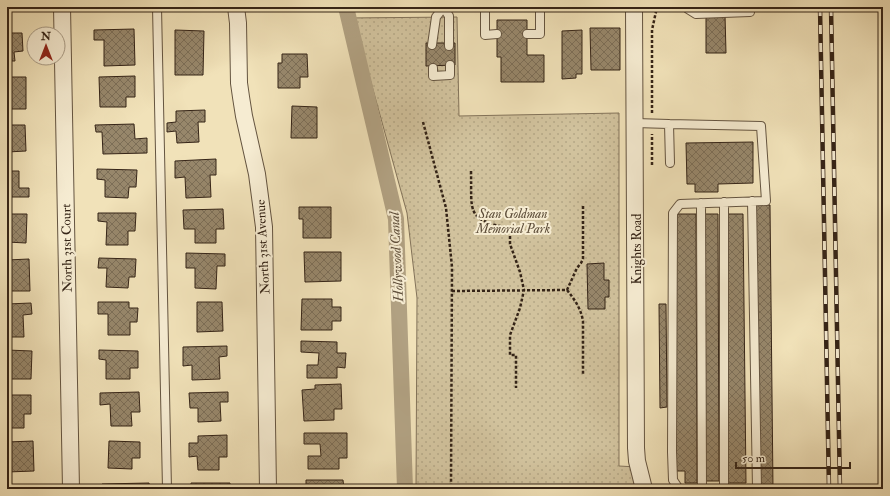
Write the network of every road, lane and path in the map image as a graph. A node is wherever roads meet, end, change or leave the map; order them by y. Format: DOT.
graph roads {
  1 [pos="62,7"];
  2 [pos="157,7"];
  3 [pos="236,7"];
  4 [pos="485,7"];
  5 [pos="540,7"];
  6 [pos="634,7"];
  7 [pos="687,7"];
  8 [pos="750,7"];
  9 [pos="443,8"];
  10 [pos="498,34"];
  11 [pos="527,34"];
  12 [pos="432,45"];
  13 [pos="449,46"];
  14 [pos="450,65"];
  15 [pos="432,68"];
  16 [pos="423,122"];
  17 [pos="635,123"];
  18 [pos="669,124"];
  19 [pos="670,163"];
  20 [pos="471,171"];
  21 [pos="752,201"];
  22 [pos="724,202"];
  23 [pos="701,203"];
  24 [pos="583,206"];
  25 [pos="524,290"];
  26 [pos="568,290"];
  27 [pos="452,291"];
  28 [pos="583,374"];
  29 [pos="516,388"];
  30 [pos="71,489"];
  31 [pos="167,489"];
  32 [pos="268,489"];
  33 [pos="451,489"];
  34 [pos="644,489"];
  35 [pos="679,489"];
  36 [pos="702,489"];
  37 [pos="724,489"];
  38 [pos="757,489"];
  1 -- 30 [label="street, North 31st Court"];
  2 -- 31 [label="lane"];
  3 -- 32 [label="street, North 31st Avenue"];
  4 -- 10 [label="lane"];
  5 -- 11 [label="lane"];
  6 -- 17 [label="street, Knights Road"];
  7 -- 8 [label="lane"];
  9 -- 12 [label="lane"];
  9 -- 13 [label="lane"];
  14 -- 15 [label="lane"];
  16 -- 27 [label="path"];
  17 -- 18 [label="lane"];
  17 -- 34 [label="street, Knights Road"];
  18 -- 19 [label="lane"];
  18 -- 21 [label="lane"];
  20 -- 25 [label="path"];
  21 -- 22 [label="lane"];
  21 -- 38 [label="lane"];
  22 -- 23 [label="lane"];
  22 -- 37 [label="lane"];
  23 -- 35 [label="lane"];
  23 -- 36 [label="lane"];
  24 -- 26 [label="path"];
  25 -- 26 [label="path"];
  25 -- 27 [label="path"];
  25 -- 29 [label="path"];
  26 -- 28 [label="path"];
  27 -- 33 [label="path"];
}
